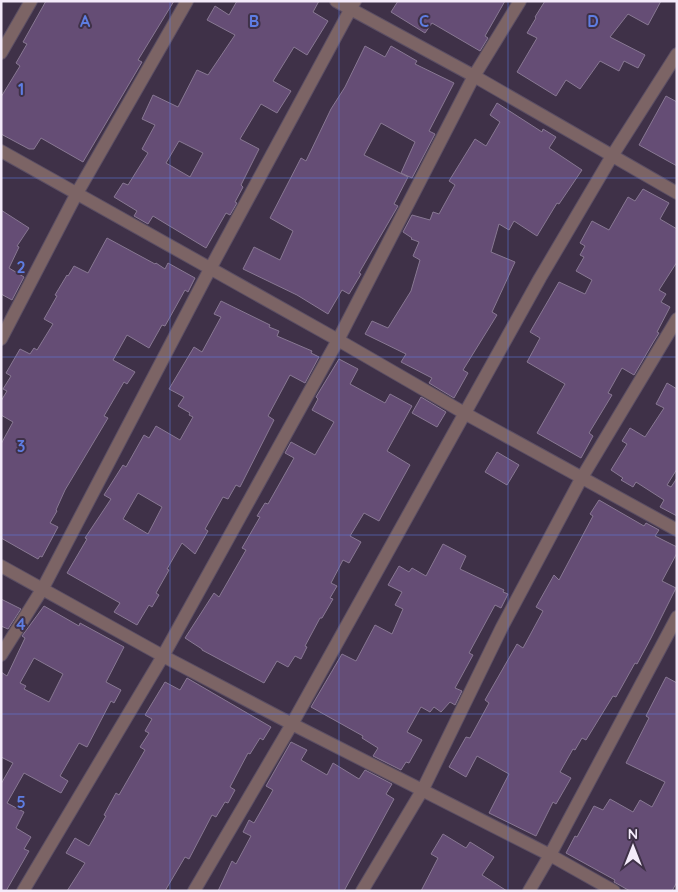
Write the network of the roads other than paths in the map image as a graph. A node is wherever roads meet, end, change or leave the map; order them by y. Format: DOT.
graph roads {
  1 [pos="31,1"];
  2 [pos="187,1"];
  3 [pos="336,1"];
  4 [pos="520,1"];
  5 [pos="352,6"];
  6 [pos="1,54"];
  7 [pos="677,54"];
  8 [pos="474,76"];
  9 [pos="1,151"];
  10 [pos="612,156"];
  11 [pos="77,193"];
  12 [pos="677,193"];
  13 [pos="210,269"];
  14 [pos="677,319"];
  15 [pos="1,339"];
  16 [pos="338,340"];
  17 [pos="466,414"];
  18 [pos="581,479"];
  19 [pos="677,530"];
  20 [pos="1,566"];
  21 [pos="43,588"];
  22 [pos="677,617"];
  23 [pos="1,655"];
  24 [pos="163,656"];
  25 [pos="292,724"];
  26 [pos="423,789"];
  27 [pos="550,855"];
  28 [pos="23,891"];
  29 [pos="194,891"];
  30 [pos="362,891"];
  31 [pos="529,891"];
  32 [pos="614,891"];
  1 -- 6 [label="street"];
  2 -- 11 [label="street"];
  3 -- 5 [label="street"];
  4 -- 8 [label="street"];
  5 -- 8 [label="street"];
  5 -- 13 [label="street"];
  7 -- 10 [label="street"];
  8 -- 10 [label="street"];
  8 -- 16 [label="street"];
  9 -- 11 [label="street"];
  10 -- 12 [label="street"];
  10 -- 17 [label="street"];
  11 -- 13 [label="street"];
  11 -- 15 [label="street"];
  13 -- 16 [label="street"];
  13 -- 21 [label="street"];
  14 -- 18 [label="street"];
  16 -- 17 [label="street"];
  16 -- 24 [label="street"];
  17 -- 18 [label="street"];
  17 -- 25 [label="street"];
  18 -- 19 [label="street"];
  18 -- 26 [label="street"];
  20 -- 21 [label="street"];
  21 -- 23 [label="street"];
  21 -- 24 [label="street"];
  22 -- 27 [label="street"];
  24 -- 25 [label="street"];
  24 -- 28 [label="street"];
  25 -- 26 [label="street"];
  25 -- 29 [label="street"];
  26 -- 27 [label="street"];
  26 -- 30 [label="street"];
  27 -- 31 [label="street"];
  27 -- 32 [label="street"];
}
